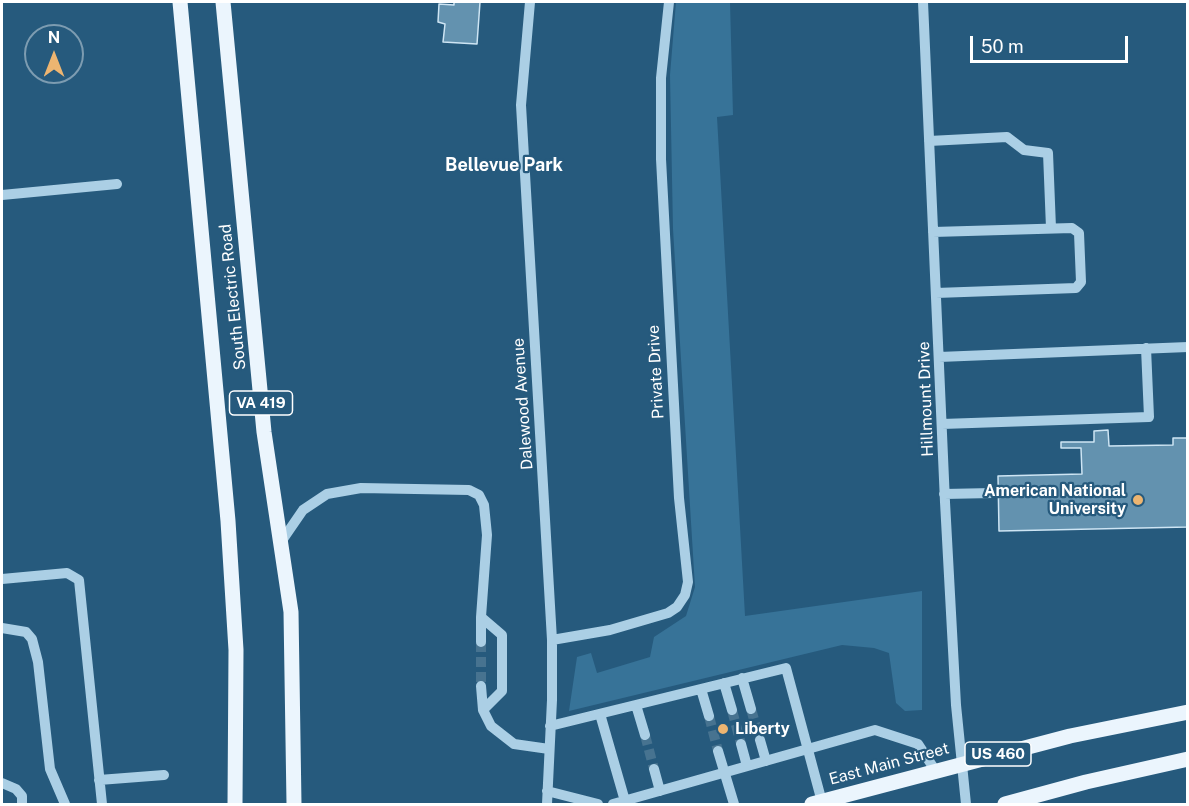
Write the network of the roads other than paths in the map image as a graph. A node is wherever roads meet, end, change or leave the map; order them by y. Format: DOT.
graph roads {
  1 [pos="180,2"];
  2 [pos="223,2"];
  3 [pos="530,2"];
  4 [pos="669,2"];
  5 [pos="923,2"];
  6 [pos="930,141"];
  7 [pos="117,184"];
  8 [pos="2,195"];
  9 [pos="1051,228"];
  10 [pos="933,232"];
  11 [pos="936,292"];
  12 [pos="1188,347"];
  13 [pos="1146,348"];
  14 [pos="939,357"];
  15 [pos="942,424"];
  16 [pos="993,493"];
  17 [pos="944,494"];
  18 [pos="281,542"];
  19 [pos="2,579"];
  20 [pos="481,617"];
  21 [pos="2,628"];
  22 [pos="552,640"];
  23 [pos="481,642"];
  24 [pos="742,678"];
  25 [pos="724,683"];
  26 [pos="481,686"];
  27 [pos="701,688"];
  28 [pos="636,705"];
  29 [pos="751,709"];
  30 [pos="483,710"];
  31 [pos="732,710"];
  32 [pos="1188,712"];
  33 [pos="600,714"];
  34 [pos="709,716"];
  35 [pos="550,726"];
  36 [pos="645,735"];
  37 [pos="760,741"];
  38 [pos="741,744"];
  39 [pos="549,749"];
  40 [pos="807,749"];
  41 [pos="718,751"];
  42 [pos="1188,759"];
  43 [pos="766,761"];
  44 [pos="961,763"];
  45 [pos="747,766"];
  46 [pos="654,769"];
  47 [pos="935,770"];
  48 [pos="724,773"];
  49 [pos="164,774"];
  50 [pos="99,780"];
  51 [pos="2,783"];
  52 [pos="547,791"];
  53 [pos="660,791"];
  54 [pos="625,801"];
  55 [pos="817,803"];
  56 [pos="22,804"];
  57 [pos="65,804"];
  58 [pos="102,804"];
  59 [pos="235,804"];
  60 [pos="294,804"];
  61 [pos="547,804"];
  62 [pos="598,804"];
  63 [pos="613,804"];
  64 [pos="734,804"];
  65 [pos="966,804"];
  66 [pos="1005,804"];
  1 -- 59 [label="main road, South Electric Road / VA 419"];
  2 -- 18 [label="main road, South Electric Road / VA 419"];
  3 -- 22 [label="street, Dalewood Avenue"];
  4 -- 22 [label="street, Private Drive"];
  5 -- 6 [label="street, Hillmount Drive"];
  6 -- 9 [label="street"];
  6 -- 10 [label="street, Hillmount Drive"];
  7 -- 8 [label="street"];
  9 -- 10 [label="street"];
  9 -- 11 [label="street"];
  10 -- 11 [label="street, Hillmount Drive"];
  11 -- 14 [label="street, Hillmount Drive"];
  12 -- 13 [label="street"];
  13 -- 14 [label="street"];
  13 -- 15 [label="street"];
  14 -- 15 [label="street, Hillmount Drive"];
  15 -- 17 [label="street, Hillmount Drive"];
  16 -- 17 [label="street"];
  17 -- 44 [label="street, Hillmount Drive"];
  18 -- 20 [label="street"];
  18 -- 60 [label="main road, South Electric Road / VA 419"];
  19 -- 50 [label="street"];
  20 -- 23 [label="street"];
  20 -- 30 [label="street"];
  21 -- 57 [label="street"];
  22 -- 35 [label="street, Dalewood Avenue"];
  24 -- 25 [label="street"];
  24 -- 29 [label="street"];
  24 -- 40 [label="street"];
  25 -- 27 [label="street"];
  25 -- 31 [label="street"];
  26 -- 30 [label="street"];
  27 -- 28 [label="street"];
  27 -- 34 [label="street"];
  28 -- 33 [label="street"];
  28 -- 36 [label="street"];
  30 -- 39 [label="street"];
  32 -- 44 [label="main road, East Main Street / US 460"];
  33 -- 35 [label="street"];
  33 -- 54 [label="street"];
  35 -- 39 [label="street, Dalewood Avenue"];
  37 -- 43 [label="street"];
  38 -- 45 [label="street"];
  39 -- 52 [label="street, Dalewood Avenue"];
  40 -- 43 [label="street"];
  40 -- 47 [label="street"];
  40 -- 55 [label="street"];
  41 -- 48 [label="street"];
  42 -- 66 [label="main road"];
  43 -- 45 [label="street"];
  44 -- 47 [label="main road, East Main Street / US 460"];
  44 -- 65 [label="street, Hillmount Drive"];
  45 -- 48 [label="street"];
  46 -- 53 [label="street"];
  47 -- 55 [label="main road, East Main Street / US 460"];
  48 -- 53 [label="street"];
  48 -- 64 [label="street"];
  49 -- 50 [label="street"];
  50 -- 58 [label="street"];
  51 -- 56 [label="street"];
  52 -- 61 [label="street, Dalewood Avenue"];
  52 -- 62 [label="street"];
  53 -- 54 [label="street"];
  54 -- 63 [label="street"];
}
